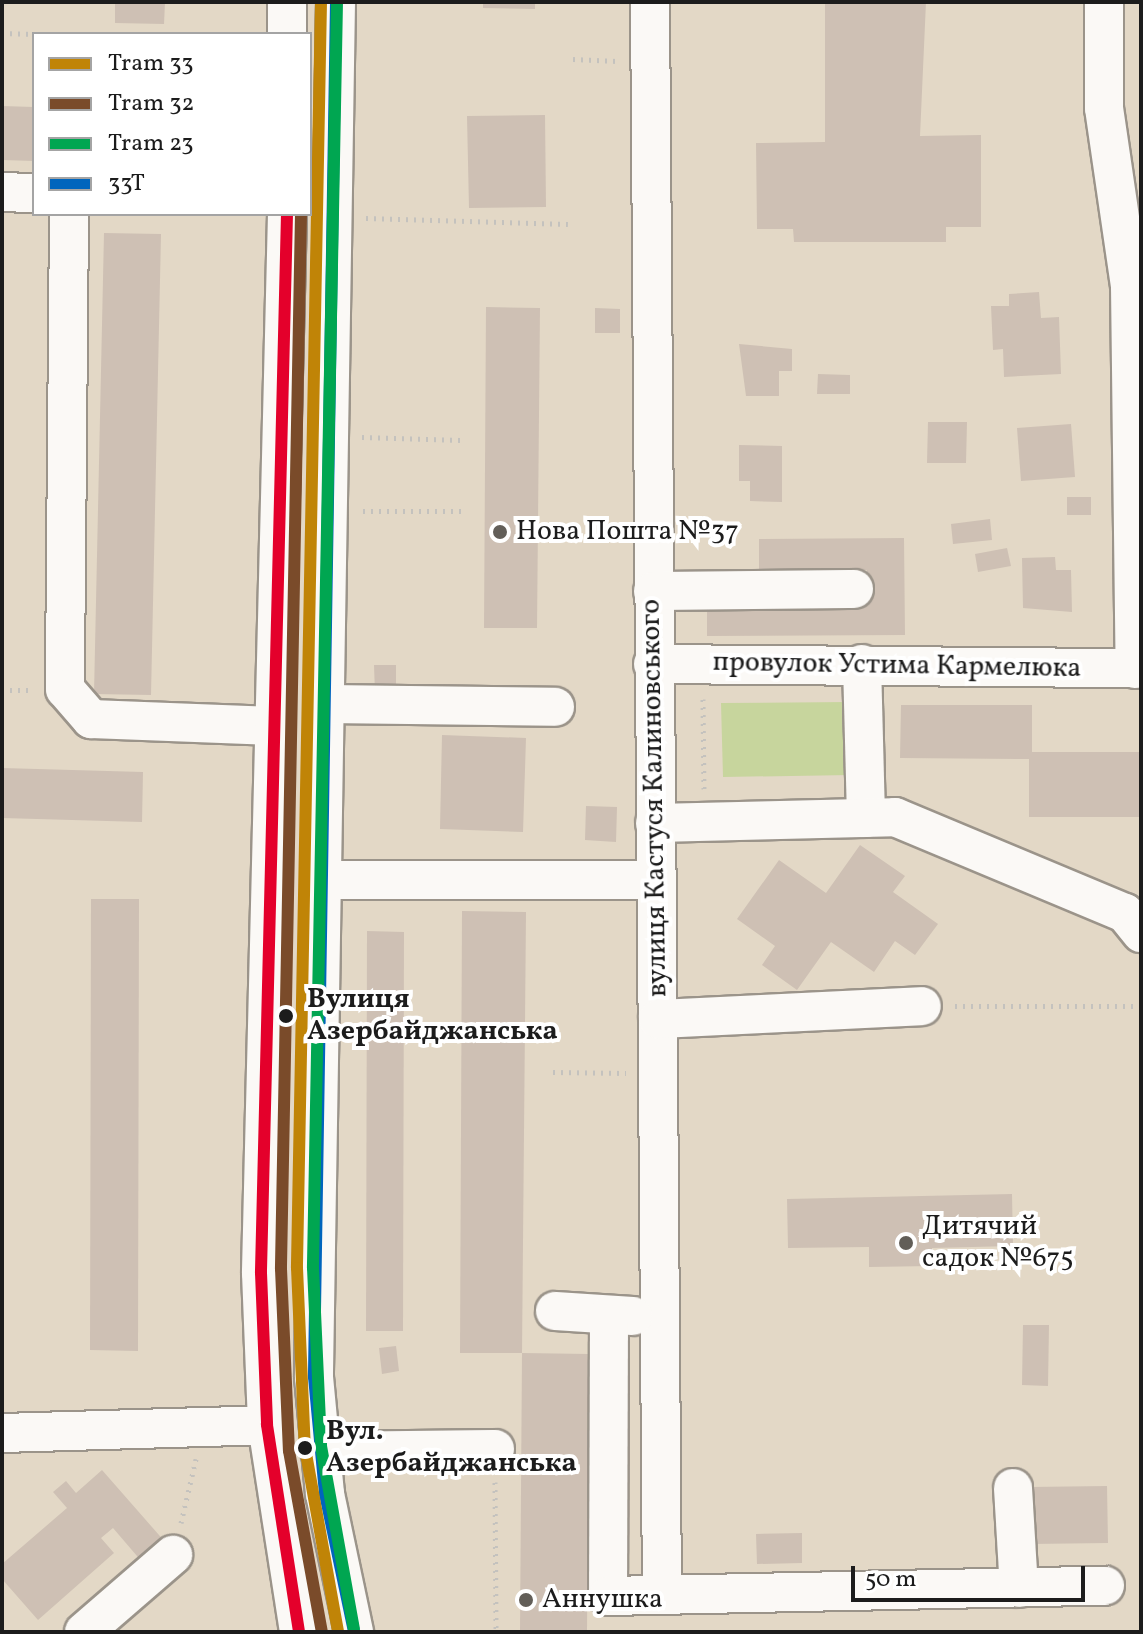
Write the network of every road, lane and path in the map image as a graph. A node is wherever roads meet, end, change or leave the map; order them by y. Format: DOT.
graph roads {
  1 [pos="287,2"];
  2 [pos="336,2"];
  3 [pos="650,2"];
  4 [pos="1104,2"];
  5 [pos="287,32"];
  6 [pos="2,33"];
  7 [pos="32,34"];
  8 [pos="573,59"];
  9 [pos="650,62"];
  10 [pos="2,192"];
  11 [pos="32,193"];
  12 [pos="69,216"];
  13 [pos="287,216"];
  14 [pos="358,217"];
  15 [pos="568,224"];
  16 [pos="354,437"];
  17 [pos="461,440"];
  18 [pos="353,511"];
  19 [pos="462,511"];
  20 [pos="854,589"];
  21 [pos="653,591"];
  22 [pos="653,664"];
  23 [pos="703,664"];
  24 [pos="862,664"];
  25 [pos="1138,668"];
  26 [pos="325,704"];
  27 [pos="555,707"];
  28 [pos="274,726"];
  29 [pos="866,818"];
  30 [pos="704,822"];
  31 [pos="655,823"];
  32 [pos="322,880"];
  33 [pos="657,880"];
  34 [pos="1141,933"];
  35 [pos="922,1006"];
  36 [pos="1141,1006"];
  37 [pos="658,1019"];
  38 [pos="553,1072"];
  39 [pos="634,1073"];
  40 [pos="555,1311"];
  41 [pos="609,1315"];
  42 [pos="660,1317"];
  43 [pos="267,1425"];
  44 [pos="204,1426"];
  45 [pos="2,1433"];
  46 [pos="495,1449"];
  47 [pos="320,1451"];
  48 [pos="1013,1488"];
  49 [pos="173,1555"];
  50 [pos="1105,1586"];
  51 [pos="1019,1588"];
  52 [pos="662,1595"];
  53 [pos="84,1632"];
  54 [pos="299,1632"];
  55 [pos="354,1632"];
  56 [pos="496,1632"];
  1 -- 5 [label="street"];
  2 -- 26 [label="street"];
  3 -- 9 [label="street, вулиця Кастуся Калиновського"];
  4 -- 25 [label="street"];
  6 -- 7 [label="path"];
  8 -- 9 [label="path"];
  9 -- 21 [label="street, вулиця Кастуся Калиновського"];
  10 -- 11 [label="street"];
  12 -- 28 [label="street"];
  13 -- 28 [label="street"];
  14 -- 15 [label="path"];
  16 -- 17 [label="path"];
  18 -- 19 [label="path"];
  20 -- 21 [label="street"];
  21 -- 22 [label="street, вулиця Кастуся Калиновського"];
  22 -- 23 [label="street, провулок Устима Кармелюка"];
  22 -- 31 [label="street, вулиця Кастуся Калиновського"];
  23 -- 24 [label="street, провулок Устима Кармелюка"];
  23 -- 30 [label="path"];
  24 -- 25 [label="street, провулок Устима Кармелюка"];
  24 -- 29 [label="street"];
  26 -- 27 [label="street"];
  26 -- 32 [label="street"];
  28 -- 43 [label="street"];
  29 -- 30 [label="street"];
  29 -- 34 [label="street"];
  30 -- 31 [label="street"];
  31 -- 33 [label="street, вулиця Кастуся Калиновського"];
  32 -- 33 [label="street"];
  32 -- 47 [label="street"];
  33 -- 37 [label="street, вулиця Кастуся Калиновського"];
  35 -- 36 [label="path"];
  35 -- 37 [label="street"];
  37 -- 42 [label="street, вулиця Кастуся Калиновського"];
  38 -- 39 [label="path"];
  40 -- 41 [label="street"];
  41 -- 42 [label="street"];
  41 -- 52 [label="street"];
  42 -- 52 [label="street, вулиця Кастуся Калиновського"];
  43 -- 44 [label="street"];
  43 -- 54 [label="street"];
  44 -- 45 [label="street"];
  44 -- 49 [label="path"];
  46 -- 47 [label="street"];
  46 -- 56 [label="path"];
  47 -- 55 [label="street"];
  48 -- 51 [label="street"];
  49 -- 53 [label="street"];
  50 -- 51 [label="street"];
  51 -- 52 [label="street"];
}
